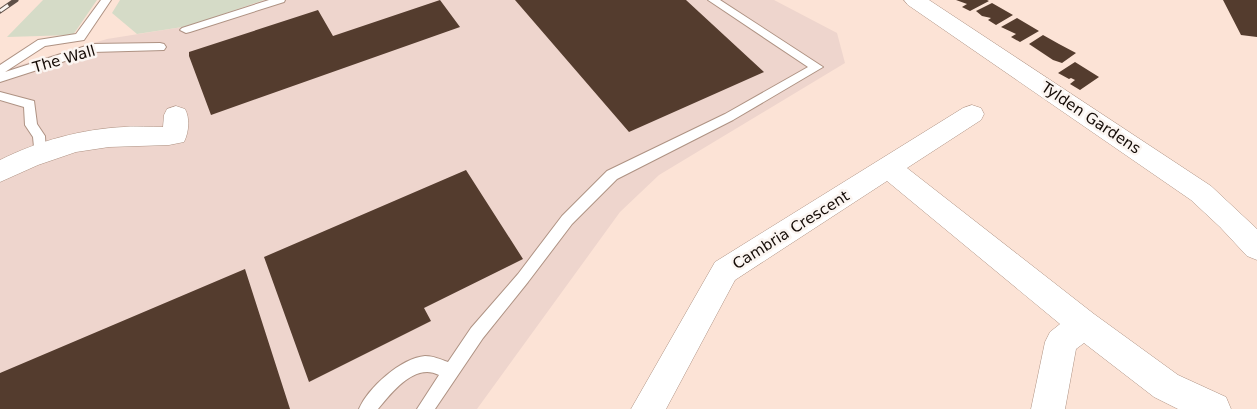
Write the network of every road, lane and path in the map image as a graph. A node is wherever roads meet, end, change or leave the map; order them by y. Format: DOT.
graph roads {
  1 [pos="106,0"];
  2 [pos="280,0"];
  3 [pos="713,0"];
  4 [pos="915,0"];
  5 [pos="186,30"];
  6 [pos="160,47"];
  7 [pos="0,70"];
  8 [pos="0,78"];
  9 [pos="0,96"];
  10 [pos="972,114"];
  11 [pos="176,115"];
  12 [pos="40,154"];
  13 [pos="888,167"];
  14 [pos="0,172"];
  15 [pos="1257,248"];
  16 [pos="1084,324"];
  17 [pos="450,372"];
  18 [pos="367,409"];
  19 [pos="425,409"];
  20 [pos="648,409"];
  21 [pos="1048,409"];
  22 [pos="1214,409"];
  1 -- 7 [label="lane"];
  2 -- 5 [label="lane"];
  3 -- 17 [label="lane"];
  4 -- 15 [label="street, Tylden Gardens"];
  6 -- 8 [label="lane, The Wall"];
  9 -- 12 [label="lane"];
  10 -- 13 [label="street, Cambria Crescent"];
  11 -- 12 [label="street"];
  12 -- 14 [label="street"];
  13 -- 16 [label="street"];
  13 -- 20 [label="street, Cambria Crescent"];
  16 -- 21 [label="street"];
  16 -- 22 [label="street"];
  17 -- 18 [label="lane"];
  17 -- 19 [label="lane"];
}
